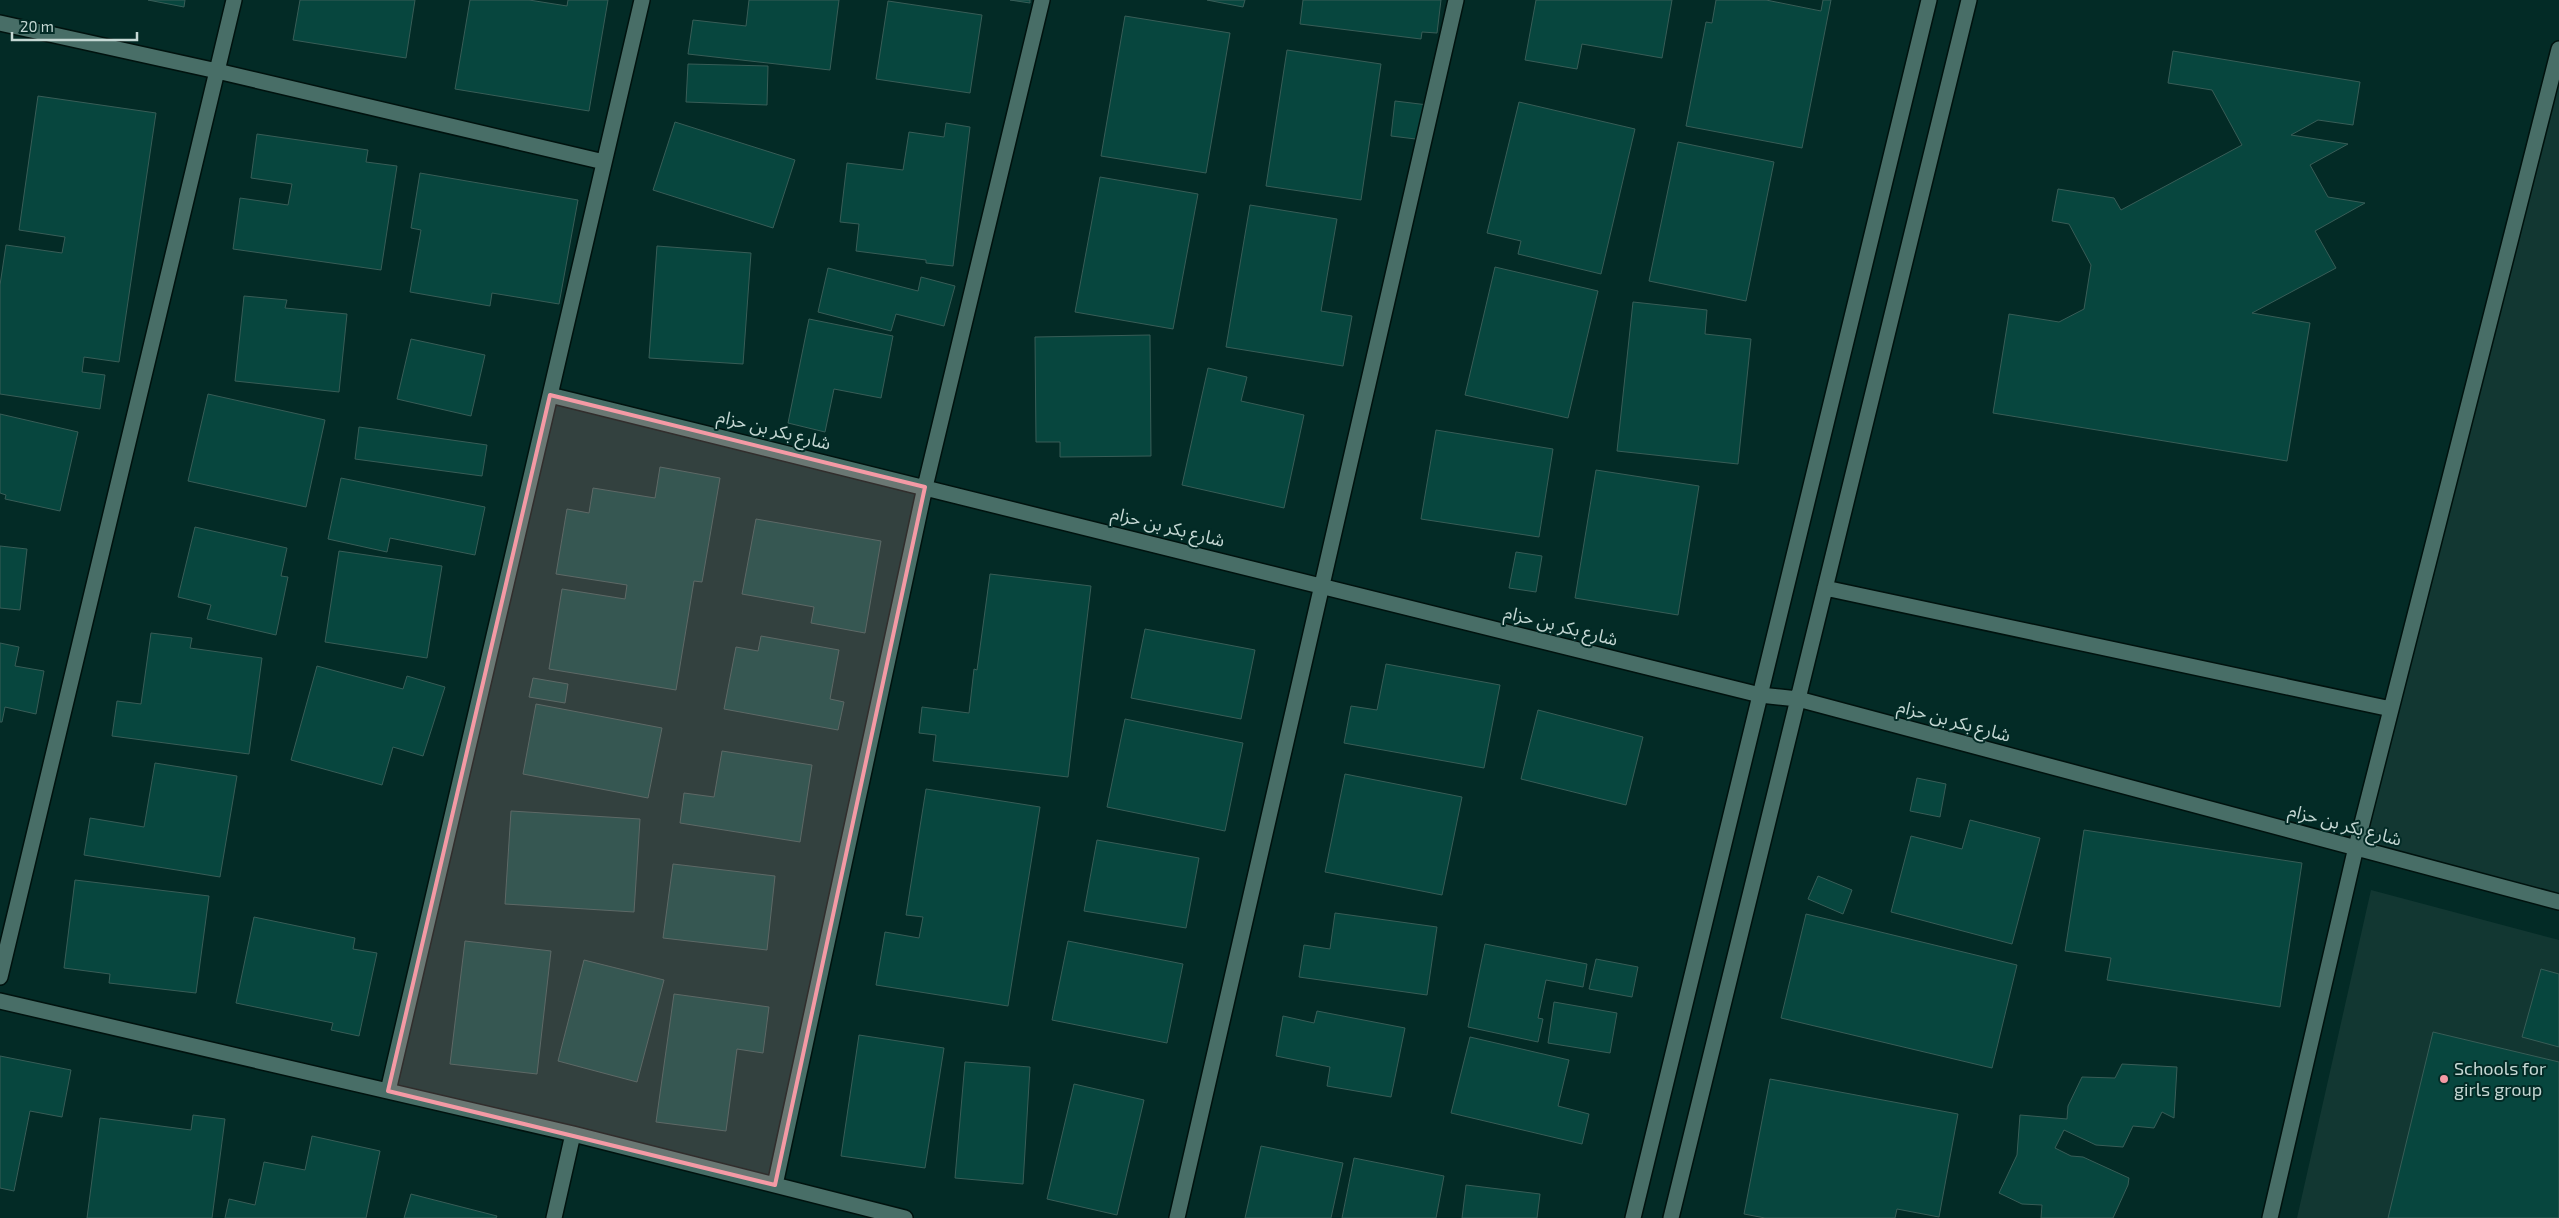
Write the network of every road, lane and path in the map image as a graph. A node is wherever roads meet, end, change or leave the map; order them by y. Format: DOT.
graph roads {
  1 [pos="234,0"];
  2 [pos="642,0"];
  3 [pos="1042,0"];
  4 [pos="1456,0"];
  5 [pos="1929,0"];
  6 [pos="1969,0"];
  7 [pos="0,22"];
  8 [pos="2559,49"];
  9 [pos="217,71"];
  10 [pos="604,162"];
  11 [pos="550,395"];
  12 [pos="925,487"];
  13 [pos="1322,585"];
  14 [pos="1825,588"];
  15 [pos="1760,695"];
  16 [pos="1798,699"];
  17 [pos="2391,709"];
  18 [pos="2356,847"];
  19 [pos="2559,902"];
  20 [pos="0,977"];
  21 [pos="0,1001"];
  22 [pos="388,1091"];
  23 [pos="572,1134"];
  24 [pos="775,1185"];
  25 [pos="554,1218"];
  26 [pos="905,1218"];
  27 [pos="1177,1218"];
  28 [pos="1633,1218"];
  29 [pos="1671,1218"];
  30 [pos="2270,1218"];
  1 -- 9 [label="street"];
  2 -- 10 [label="street"];
  3 -- 12 [label="street"];
  4 -- 13 [label="street"];
  5 -- 15 [label="street"];
  6 -- 14 [label="street"];
  7 -- 9 [label="street"];
  8 -- 17 [label="street"];
  9 -- 10 [label="street"];
  9 -- 20 [label="street"];
  10 -- 11 [label="street"];
  11 -- 12 [label="street, شارع بكر بن حزام"];
  11 -- 22 [label="street"];
  12 -- 13 [label="street, شارع بكر بن حزام"];
  12 -- 24 [label="street"];
  13 -- 15 [label="street, شارع بكر بن حزام"];
  13 -- 27 [label="street"];
  14 -- 16 [label="street"];
  14 -- 17 [label="street"];
  15 -- 16 [label="street, شارع بكر بن حزام"];
  15 -- 28 [label="street"];
  16 -- 18 [label="street, شارع بكر بن حزام"];
  16 -- 29 [label="street"];
  17 -- 18 [label="street"];
  18 -- 19 [label="street, شارع بكر بن حزام"];
  18 -- 30 [label="street"];
  21 -- 22 [label="street"];
  22 -- 23 [label="street"];
  23 -- 24 [label="street"];
  23 -- 25 [label="street"];
  24 -- 26 [label="street"];
}
